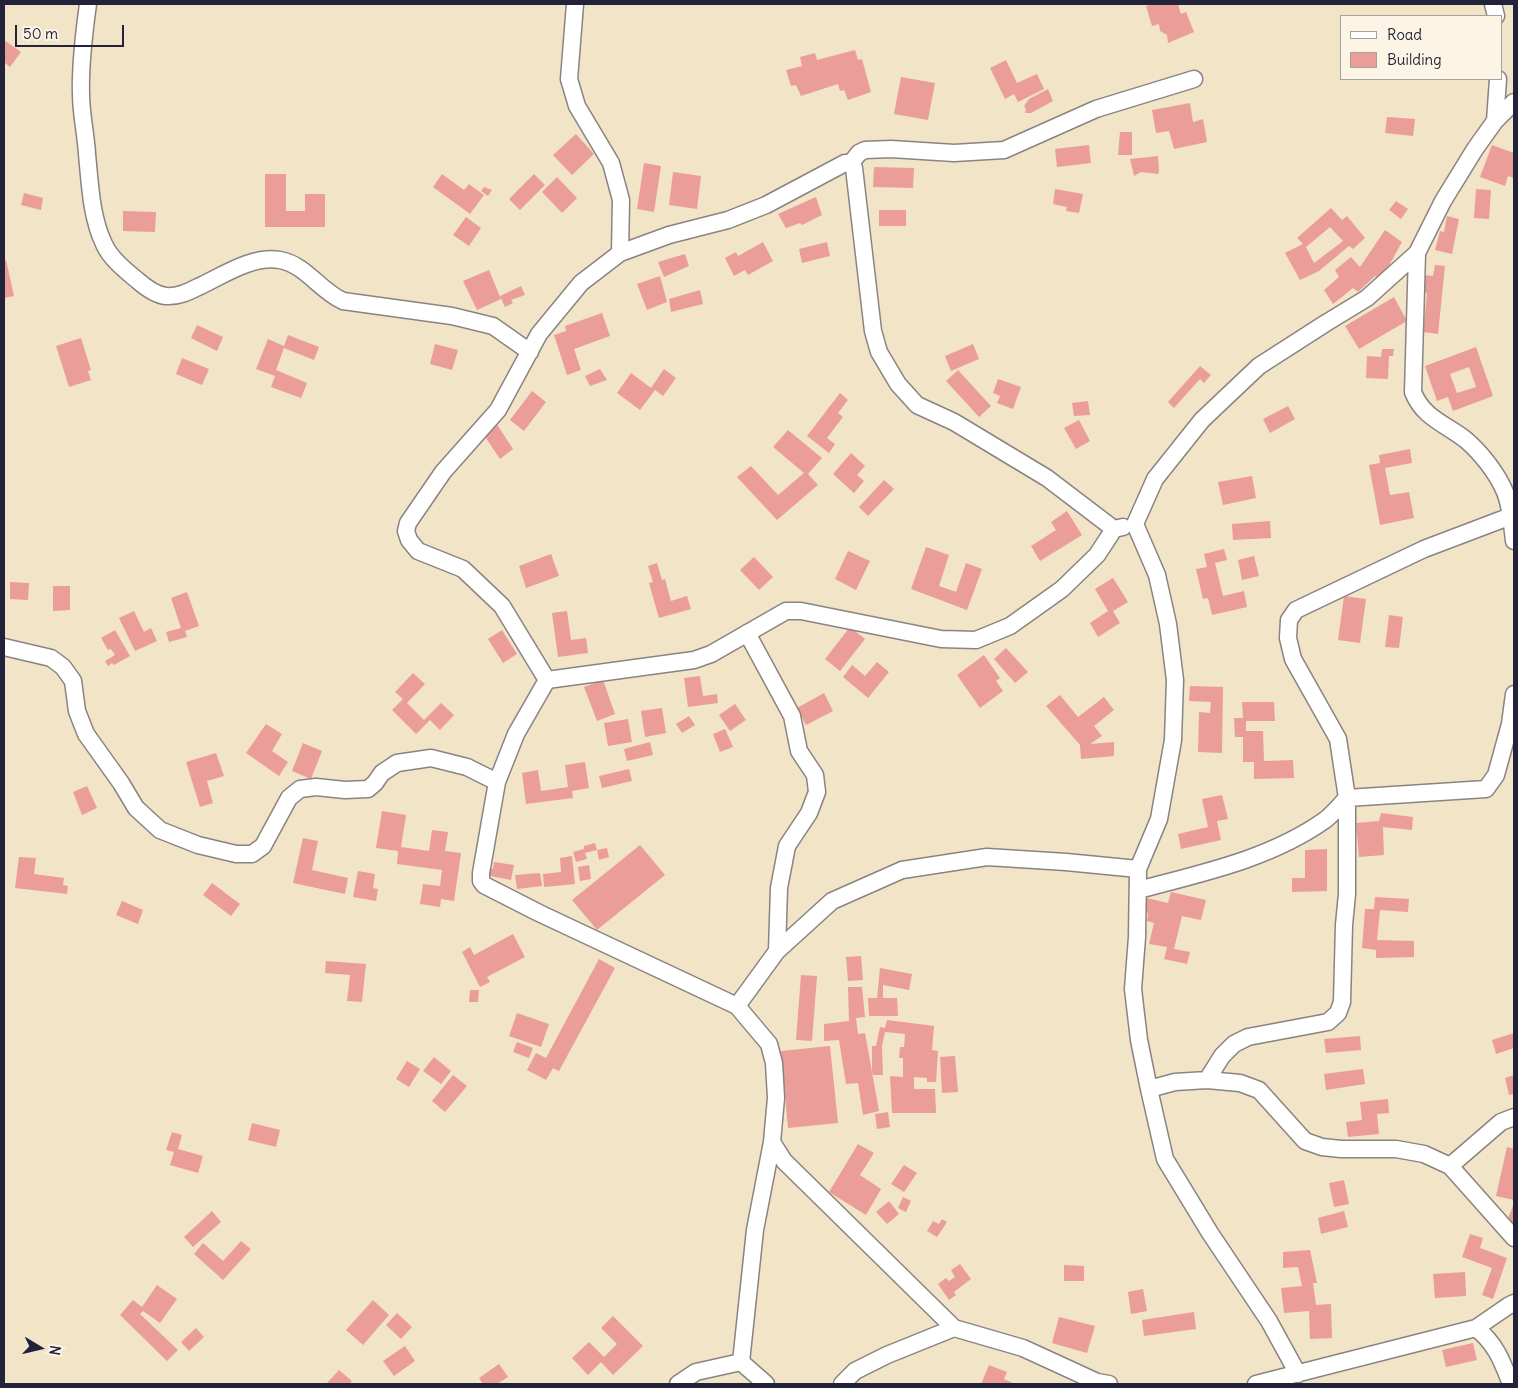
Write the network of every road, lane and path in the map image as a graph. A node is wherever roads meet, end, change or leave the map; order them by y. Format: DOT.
graph roads {
  1 [pos="88,4"];
  2 [pos="575,4"];
  3 [pos="1194,79"];
  4 [pos="1498,80"];
  5 [pos="1514,102"];
  6 [pos="1495,122"];
  7 [pos="851,163"];
  8 [pos="620,253"];
  9 [pos="1417,254"];
  10 [pos="530,352"];
  11 [pos="1511,516"];
  12 [pos="1135,524"];
  13 [pos="1114,529"];
  14 [pos="1514,540"];
  15 [pos="747,633"];
  16 [pos="4,647"];
  17 [pos="547,680"];
  18 [pos="1514,694"];
  19 [pos="497,782"];
  20 [pos="1347,798"];
  21 [pos="1138,869"];
  22 [pos="1138,890"];
  23 [pos="777,951"];
  24 [pos="737,1006"];
  25 [pos="1207,1080"];
  26 [pos="1148,1089"];
  27 [pos="1514,1117"];
  28 [pos="772,1142"];
  29 [pos="1450,1166"];
  30 [pos="1514,1238"];
  31 [pos="1514,1304"];
  32 [pos="954,1328"];
  33 [pos="1476,1328"];
  34 [pos="742,1362"];
  35 [pos="1298,1374"];
  36 [pos="678,1384"];
  37 [pos="766,1384"];
  38 [pos="842,1384"];
  39 [pos="1109,1384"];
  40 [pos="1256,1384"];
  41 [pos="1511,1384"];
  1 -- 10 [label="street"];
  2 -- 8 [label="street"];
  3 -- 7 [label="street"];
  4 -- 6 [label="street"];
  5 -- 6 [label="street"];
  6 -- 9 [label="street"];
  7 -- 8 [label="street"];
  7 -- 13 [label="street"];
  8 -- 10 [label="street"];
  9 -- 11 [label="street"];
  9 -- 12 [label="street"];
  10 -- 17 [label="street"];
  11 -- 14 [label="street"];
  11 -- 20 [label="street"];
  12 -- 13 [label="street"];
  12 -- 21 [label="street"];
  13 -- 15 [label="street"];
  15 -- 17 [label="street"];
  15 -- 23 [label="street"];
  16 -- 19 [label="street"];
  17 -- 19 [label="street"];
  18 -- 20 [label="street"];
  19 -- 24 [label="street"];
  20 -- 22 [label="street"];
  20 -- 25 [label="street"];
  21 -- 22 [label="street"];
  21 -- 23 [label="street"];
  22 -- 26 [label="street"];
  23 -- 24 [label="street"];
  24 -- 28 [label="street"];
  25 -- 26 [label="street"];
  25 -- 29 [label="street"];
  26 -- 35 [label="street"];
  27 -- 29 [label="street"];
  28 -- 32 [label="street"];
  28 -- 34 [label="street"];
  29 -- 30 [label="street"];
  31 -- 33 [label="street"];
  32 -- 38 [label="street"];
  32 -- 39 [label="street"];
  33 -- 35 [label="street"];
  33 -- 41 [label="street"];
  34 -- 36 [label="street"];
  34 -- 37 [label="street"];
  35 -- 40 [label="street"];
}
